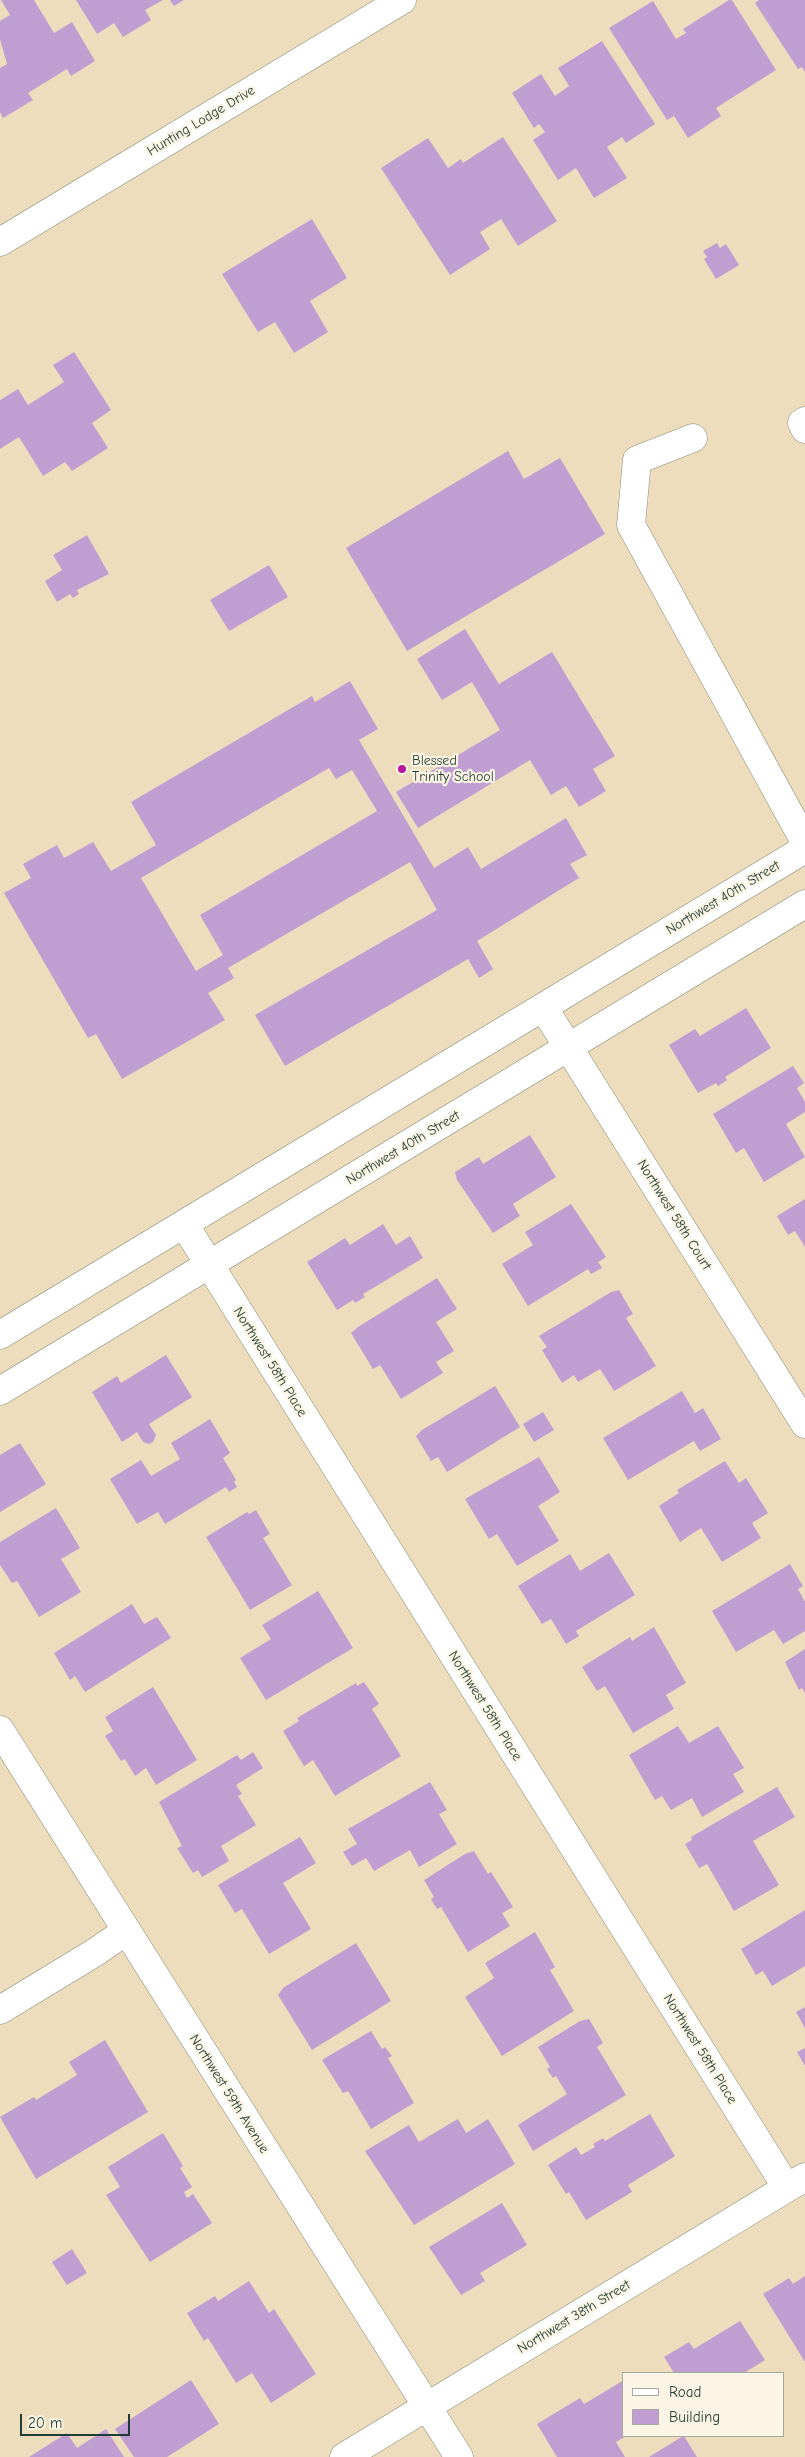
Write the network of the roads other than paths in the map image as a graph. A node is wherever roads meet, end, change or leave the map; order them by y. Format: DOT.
graph roads {
  1 [pos="402,0"];
  2 [pos="0,242"];
  3 [pos="805,421"];
  4 [pos="805,429"];
  5 [pos="693,438"];
  6 [pos="805,842"];
  7 [pos="805,848"];
  8 [pos="805,904"];
  9 [pos="543,1007"];
  10 [pos="569,1048"];
  11 [pos="184,1224"];
  12 [pos="209,1265"];
  13 [pos="0,1335"];
  14 [pos="0,1391"];
  15 [pos="805,1424"];
  16 [pos="0,1730"];
  17 [pos="126,1931"];
  18 [pos="0,2010"];
  19 [pos="796,2182"];
  20 [pos="427,2407"];
  21 [pos="344,2457"];
  22 [pos="459,2457"];
  1 -- 2 [label="street, Hunting Lodge Drive"];
  3 -- 4 [label="street"];
  5 -- 6 [label="street"];
  7 -- 9 [label="street, Northwest 40th Street"];
  8 -- 10 [label="street, Northwest 40th Street"];
  9 -- 10 [label="street, Northwest 58th Court"];
  9 -- 11 [label="street, Northwest 40th Street"];
  10 -- 12 [label="street, Northwest 40th Street"];
  10 -- 15 [label="street, Northwest 58th Court"];
  11 -- 12 [label="street, Northwest 58th Place"];
  11 -- 13 [label="street, Northwest 40th Street"];
  12 -- 14 [label="street, Northwest 40th Street"];
  12 -- 19 [label="street, Northwest 58th Place"];
  16 -- 17 [label="street, Northwest 59th Avenue"];
  17 -- 18 [label="street"];
  17 -- 20 [label="street, Northwest 59th Avenue"];
  19 -- 20 [label="street, Northwest 38th Street"];
  20 -- 21 [label="street, Northwest 38th Street"];
  20 -- 22 [label="street, Northwest 59th Avenue"];
}
